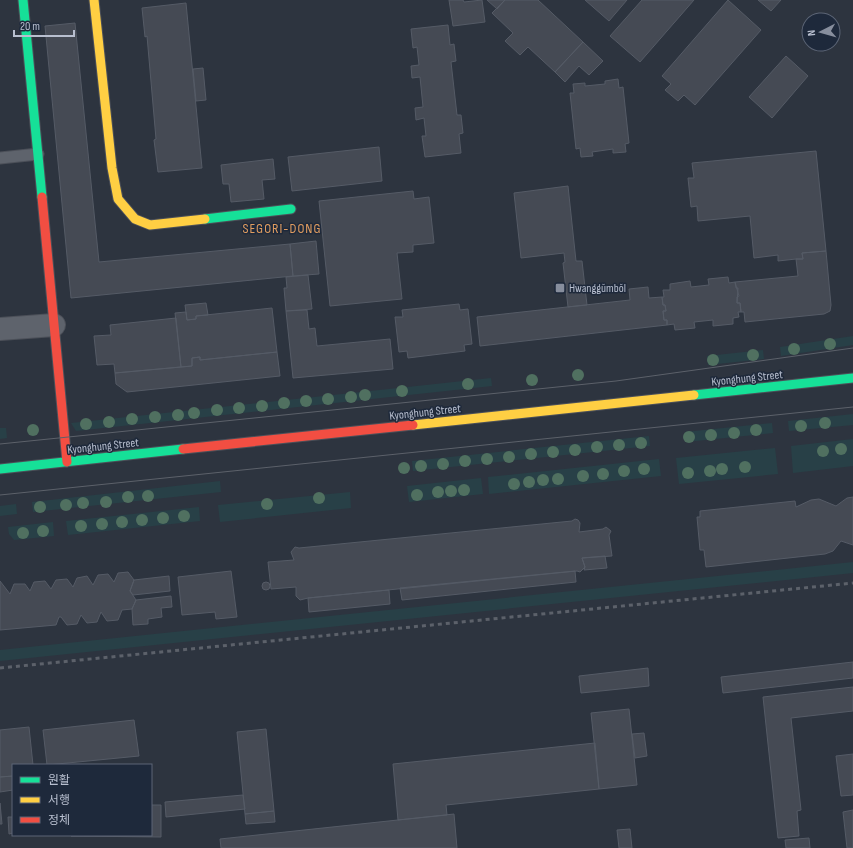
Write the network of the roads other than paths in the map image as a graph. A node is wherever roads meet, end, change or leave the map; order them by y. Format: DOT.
graph roads {
  1 [pos="23,0"];
  2 [pos="94,0"];
  3 [pos="38,154"];
  4 [pos="0,158"];
  5 [pos="291,209"];
  6 [pos="54,325"];
  7 [pos="0,330"];
  8 [pos="853,378"];
  9 [pos="67,462"];
  10 [pos="0,469"];
  1 -- 3 [label="main road"];
  2 -- 5 [label="main road"];
  3 -- 4 [label="lane"];
  3 -- 6 [label="main road"];
  6 -- 7 [label="street"];
  6 -- 9 [label="main road"];
  8 -- 9 [label="main road, Kyonghung Street"];
  9 -- 10 [label="main road, Kyonghung Street"];
}
